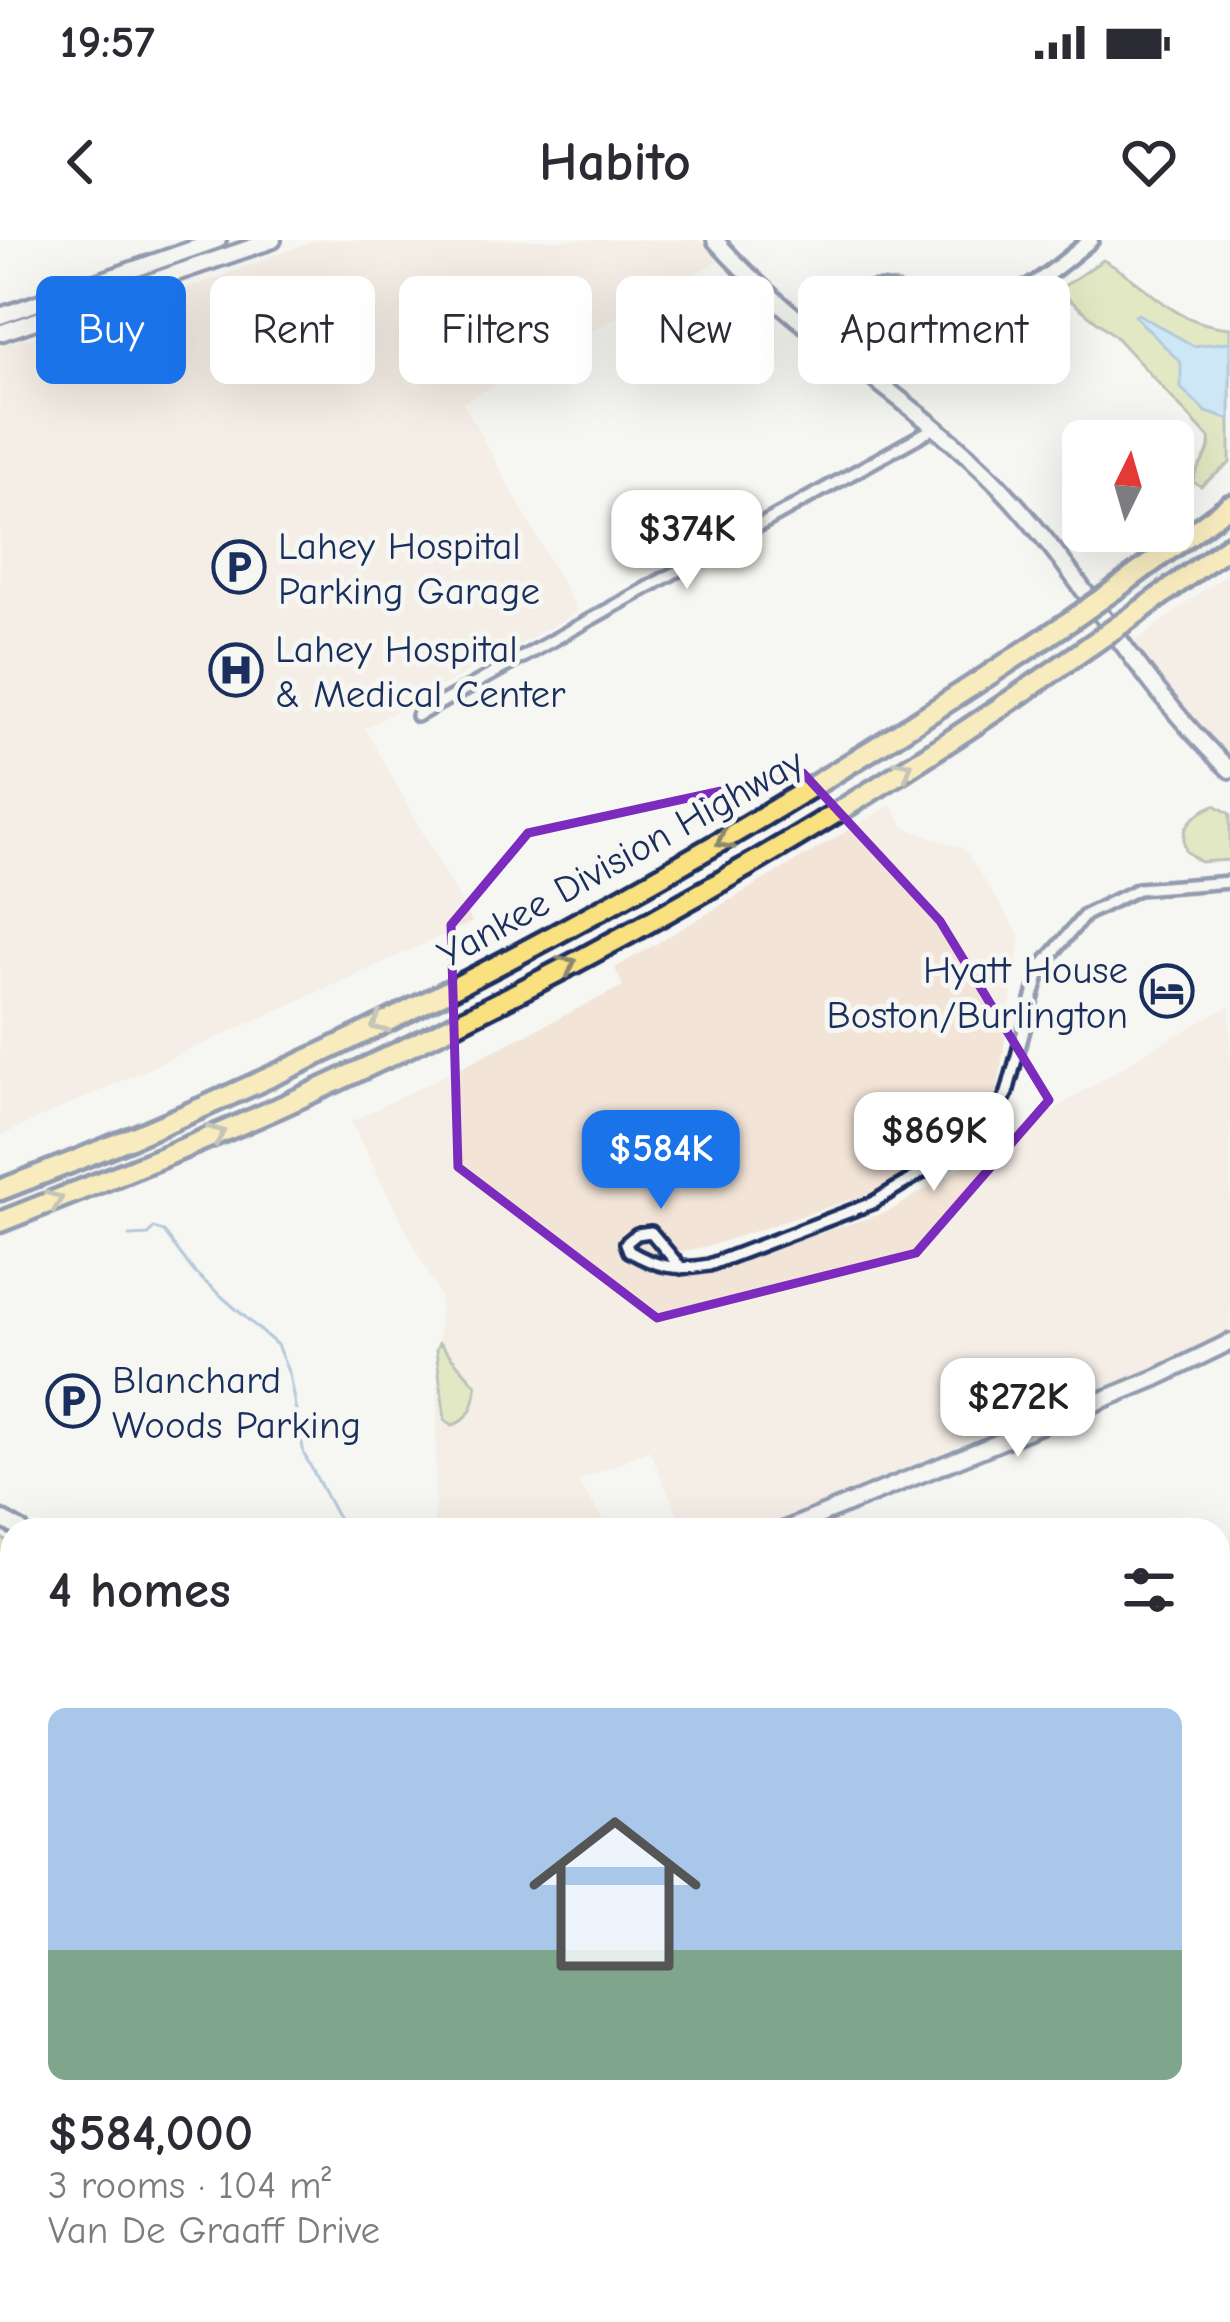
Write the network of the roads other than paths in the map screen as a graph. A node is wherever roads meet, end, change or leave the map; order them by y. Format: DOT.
graph roads {
  1 [pos="218,240"];
  2 [pos="273,240"];
  3 [pos="715,240"];
  4 [pos="1091,240"];
  5 [pos="1043,276"];
  6 [pos="0,316"];
  7 [pos="798,318"];
  8 [pos="0,333"];
  9 [pos="879,384"];
  10 [pos="934,428"];
  11 [pos="1229,506"];
  12 [pos="1230,545"];
  13 [pos="417,716"];
  14 [pos="1230,770"];
  15 [pos="1230,882"];
  16 [pos="0,1190"];
  17 [pos="0,1222"];
  18 [pos="681,1268"];
  19 [pos="1230,1342"];
  20 [pos="813,1518"];
  1 -- 6 [label="main road"];
  2 -- 8 [label="main road"];
  3 -- 7 [label="main road"];
  4 -- 5 [label="street"];
  9 -- 10 [label="main road"];
  10 -- 13 [label="street"];
  10 -- 14 [label="main road"];
  11 -- 16 [label="highway, Yankee Division Highway, one-way, bridge"];
  17 -- 12 [label="highway, Yankee Division Highway, one-way, bridge"];
  15 -- 18 [label="street"];
  18 -- 18 [label="street"];
  19 -- 20 [label="main road"];
}
